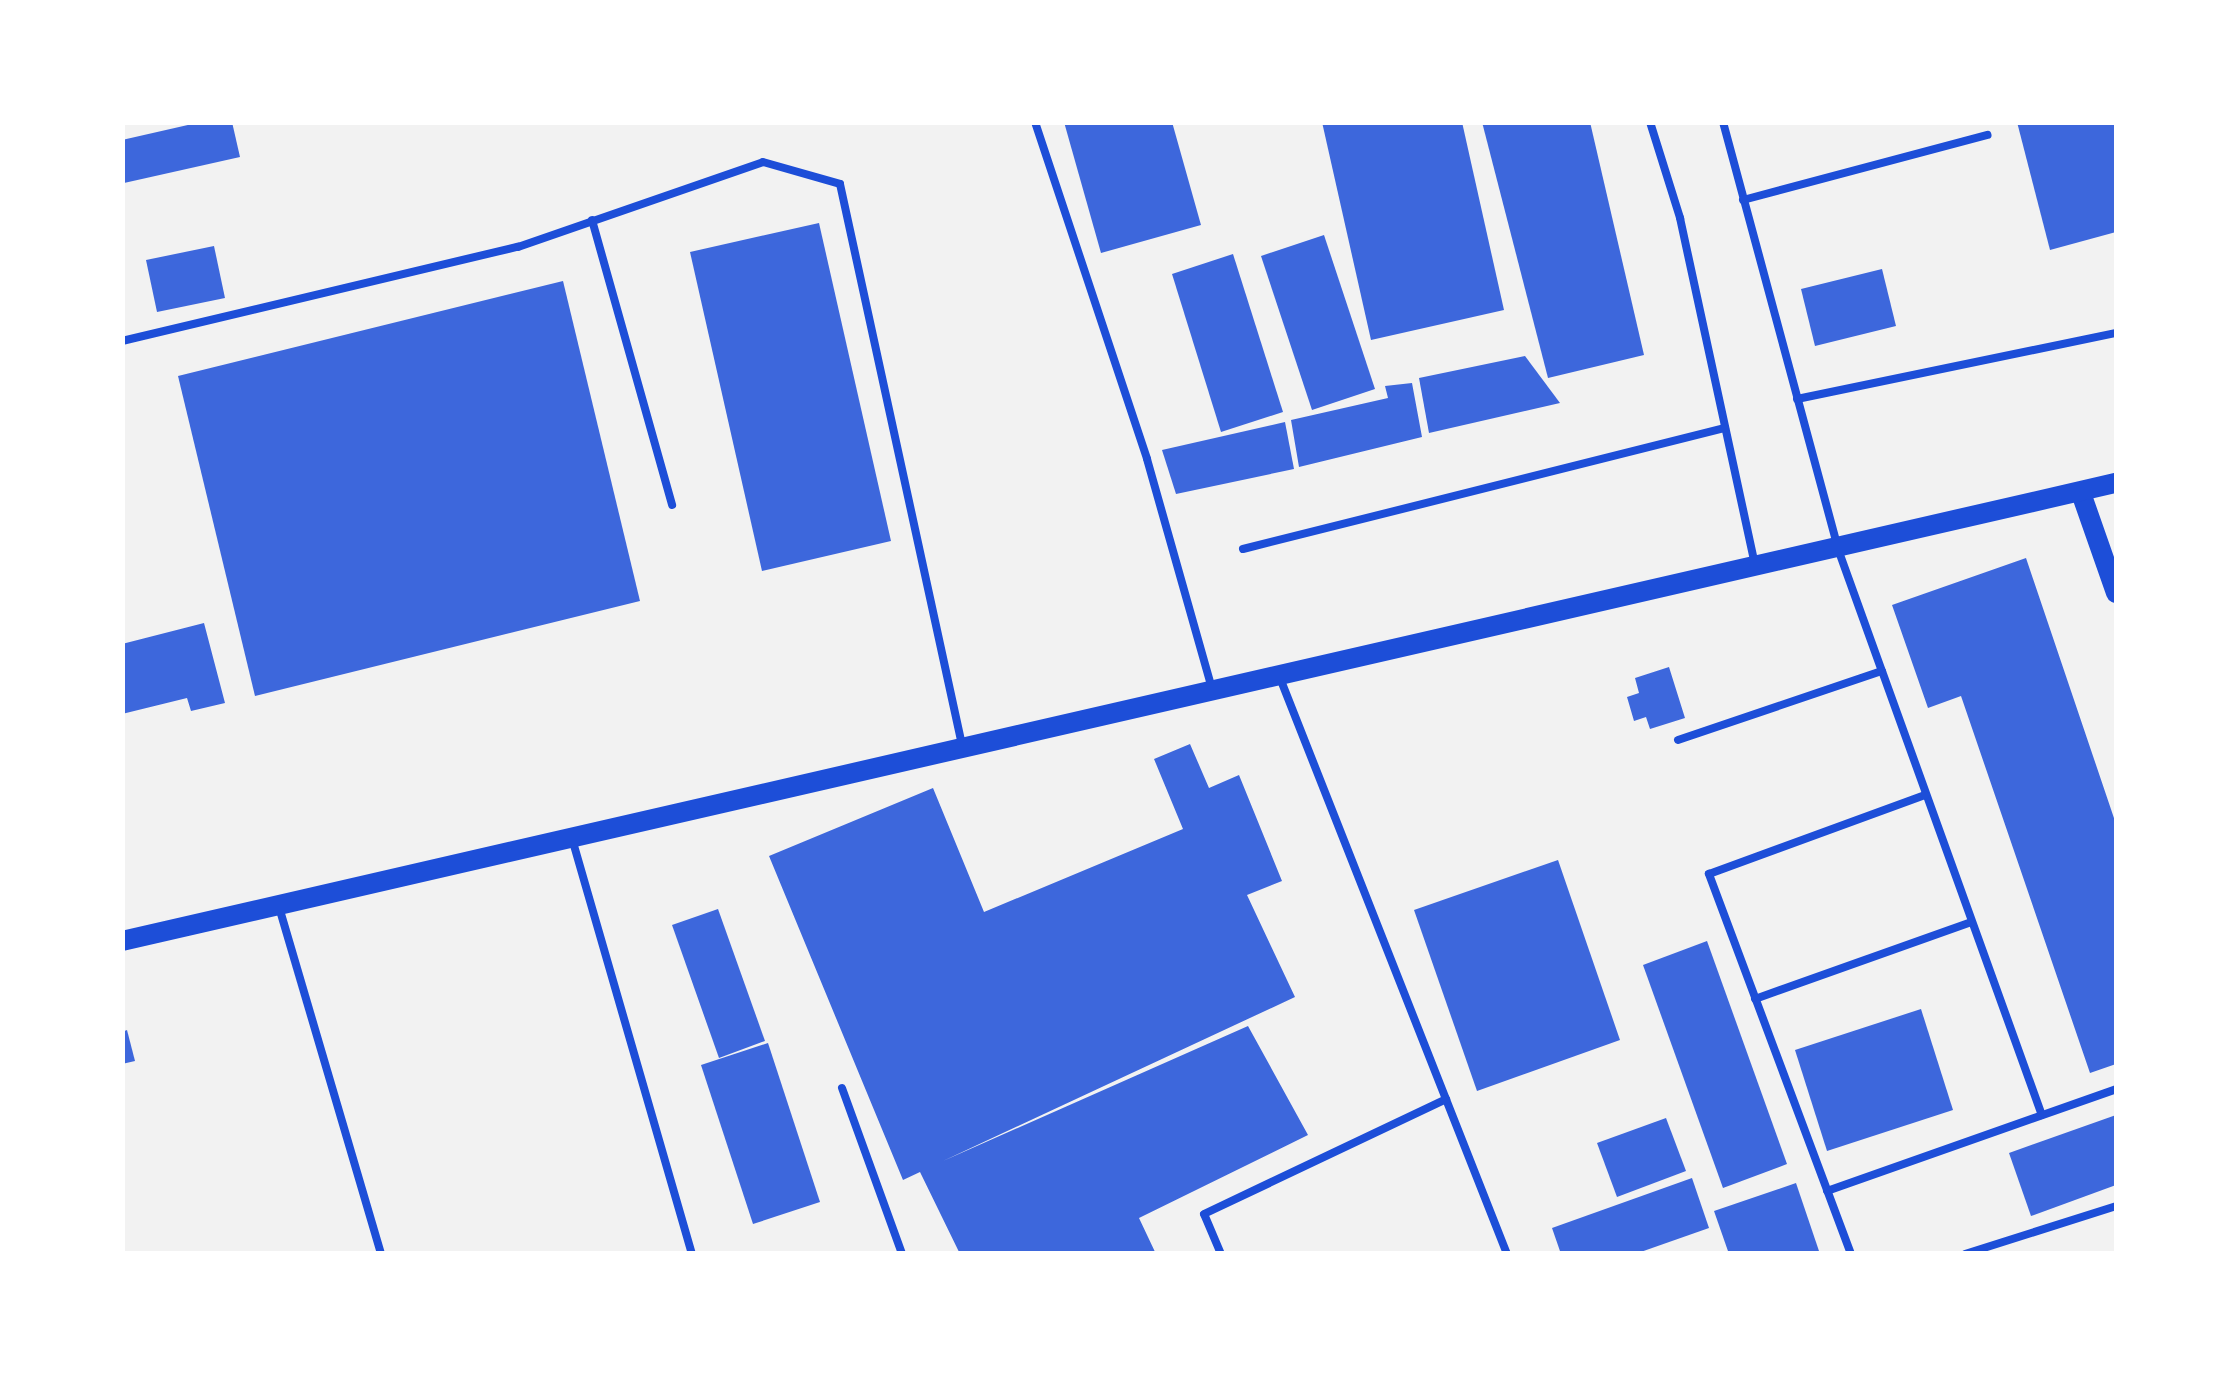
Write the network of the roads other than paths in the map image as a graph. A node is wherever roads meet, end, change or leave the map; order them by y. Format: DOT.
graph roads {
  1 [pos="1034,122"];
  2 [pos="1650,122"];
  3 [pos="1722,122"];
  4 [pos="1988,134"];
  5 [pos="1744,200"];
  6 [pos="592,220"];
  7 [pos="2116,332"];
  8 [pos="122,341"];
  9 [pos="1797,399"];
  10 [pos="1725,428"];
  11 [pos="2116,482"];
  12 [pos="2080,494"];
  13 [pos="672,505"];
  14 [pos="1243,549"];
  15 [pos="1838,549"];
  16 [pos="1756,568"];
  17 [pos="2116,593"];
  18 [pos="1882,671"];
  19 [pos="1280,678"];
  20 [pos="1214,694"];
  21 [pos="1678,740"];
  22 [pos="964,752"];
  23 [pos="1925,795"];
  24 [pos="573,842"];
  25 [pos="280,907"];
  26 [pos="1971,922"];
  27 [pos="122,941"];
  28 [pos="1755,999"];
  29 [pos="842,1088"];
  30 [pos="2116,1088"];
  31 [pos="1446,1099"];
  32 [pos="2042,1115"];
  33 [pos="1827,1191"];
  34 [pos="2116,1206"];
  35 [pos="381,1254"];
  36 [pos="692,1254"];
  37 [pos="902,1254"];
  38 [pos="1221,1254"];
  39 [pos="1507,1254"];
  40 [pos="1851,1254"];
  41 [pos="1965,1254"];
  1 -- 20 [label="lane"];
  2 -- 10 [label="lane"];
  3 -- 5 [label="lane"];
  4 -- 5 [label="lane"];
  5 -- 9 [label="lane"];
  6 -- 8 [label="lane"];
  6 -- 13 [label="lane"];
  6 -- 22 [label="lane"];
  7 -- 9 [label="lane"];
  9 -- 15 [label="lane"];
  10 -- 14 [label="lane"];
  10 -- 16 [label="lane"];
  11 -- 12 [label="main road"];
  12 -- 15 [label="main road"];
  12 -- 17 [label="main road"];
  15 -- 16 [label="main road"];
  15 -- 18 [label="lane"];
  16 -- 19 [label="main road"];
  18 -- 21 [label="lane"];
  18 -- 23 [label="lane"];
  19 -- 20 [label="main road"];
  19 -- 31 [label="lane"];
  20 -- 22 [label="main road"];
  22 -- 24 [label="main road"];
  23 -- 26 [label="lane"];
  23 -- 28 [label="lane"];
  24 -- 25 [label="main road"];
  24 -- 36 [label="lane"];
  25 -- 27 [label="main road"];
  25 -- 35 [label="lane"];
  26 -- 28 [label="lane"];
  26 -- 32 [label="lane"];
  28 -- 33 [label="lane"];
  29 -- 37 [label="lane"];
  30 -- 32 [label="lane"];
  31 -- 38 [label="lane"];
  31 -- 39 [label="lane"];
  32 -- 33 [label="lane"];
  33 -- 40 [label="lane"];
  34 -- 41 [label="lane"];
}
